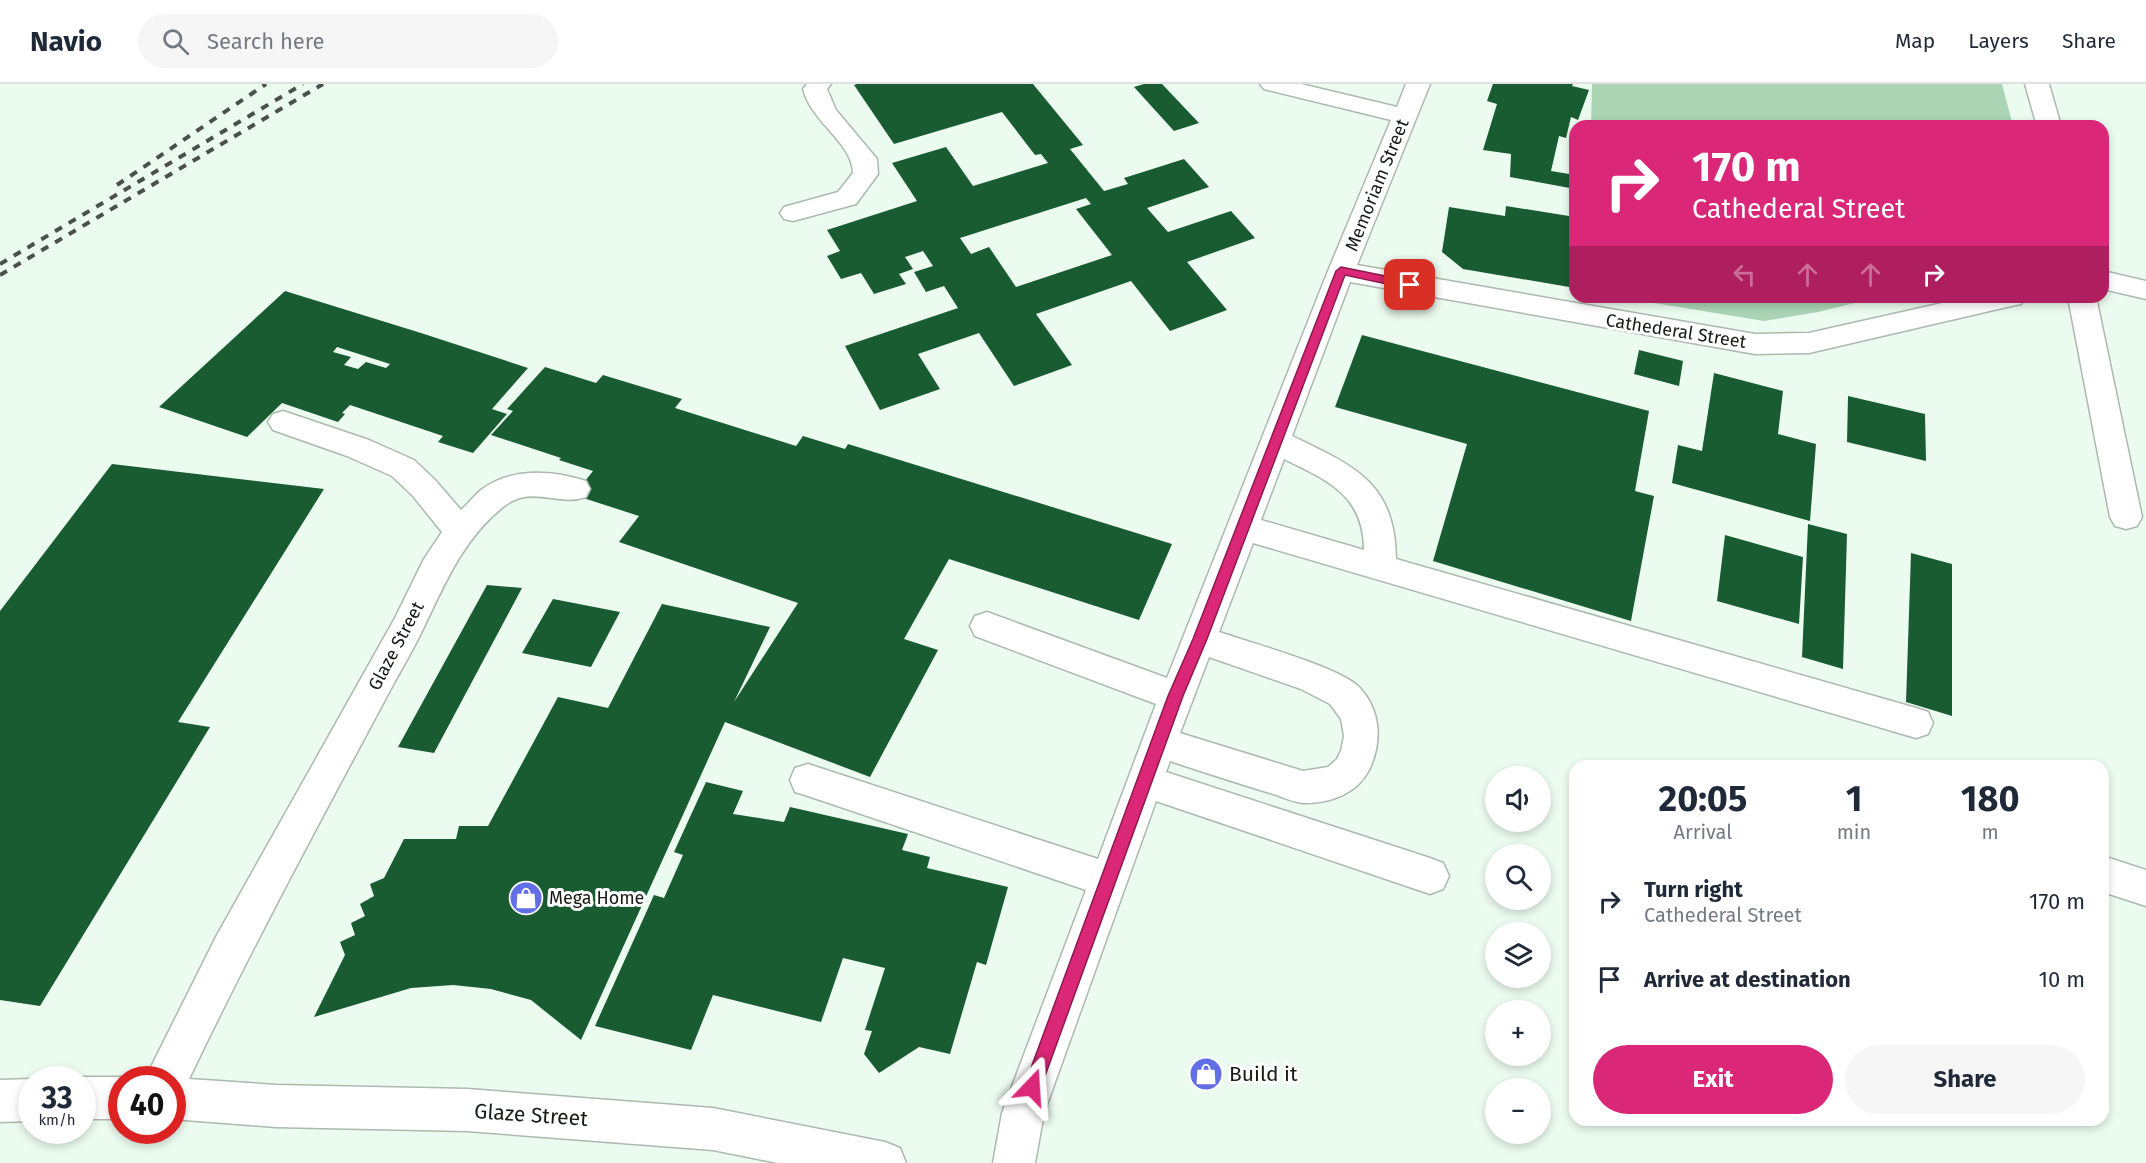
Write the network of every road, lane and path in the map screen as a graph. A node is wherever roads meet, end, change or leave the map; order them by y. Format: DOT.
graph roads {
  1 [pos="819,84"];
  2 [pos="1272,84"];
  3 [pos="1418,84"];
  4 [pos="2037,84"];
  5 [pos="1405,116"];
  6 [pos="2047,120"];
  7 [pos="793,213"];
  8 [pos="1341,271"];
  9 [pos="2109,281"];
  10 [pos="2146,290"];
  11 [pos="1985,303"];
  12 [pos="2083,303"];
  13 [pos="283,422"];
  14 [pos="1275,441"];
  15 [pos="574,489"];
  16 [pos="2126,517"];
  17 [pos="1242,527"];
  18 [pos="460,531"];
  19 [pos="1380,566"];
  20 [pos="987,626"];
  21 [pos="1200,639"];
  22 [pos="1176,696"];
  23 [pos="1916,723"];
  24 [pos="1158,742"];
  25 [pos="808,780"];
  26 [pos="1144,781"];
  27 [pos="1430,876"];
  28 [pos="2109,876"];
  29 [pos="1108,880"];
  30 [pos="2146,888"];
  31 [pos="174,1066"];
  32 [pos="186,1099"];
  33 [pos="18,1100"];
  34 [pos="0,1101"];
  35 [pos="885,1163"];
  36 [pos="1014,1163"];
  1 -- 7 [label="street"];
  2 -- 5 [label="street"];
  3 -- 5 [label="street, Memoriam Street"];
  4 -- 6 [label="street"];
  5 -- 8 [label="street, Memoriam Street"];
  8 -- 11 [label="street, Cathederal Street"];
  8 -- 14 [label="street, Memoriam Street"];
  9 -- 10 [label="street"];
  12 -- 16 [label="street"];
  13 -- 18 [label="street"];
  14 -- 17 [label="street, Memoriam Street"];
  14 -- 19 [label="street"];
  15 -- 18 [label="street, Glaze Street"];
  17 -- 19 [label="street"];
  17 -- 21 [label="street, Memoriam Street"];
  18 -- 31 [label="street, Glaze Street"];
  19 -- 23 [label="street"];
  20 -- 22 [label="street"];
  21 -- 22 [label="street, Memoriam Street"];
  21 -- 24 [label="street"];
  22 -- 24 [label="street, Memoriam Street"];
  24 -- 26 [label="street, Memoriam Street"];
  25 -- 29 [label="street"];
  26 -- 27 [label="street"];
  26 -- 29 [label="street, Memoriam Street"];
  28 -- 30 [label="street"];
  29 -- 36 [label="street, Memoriam Street"];
  32 -- 35 [label="street, Glaze Street"];
  33 -- 34 [label="street"];
}
